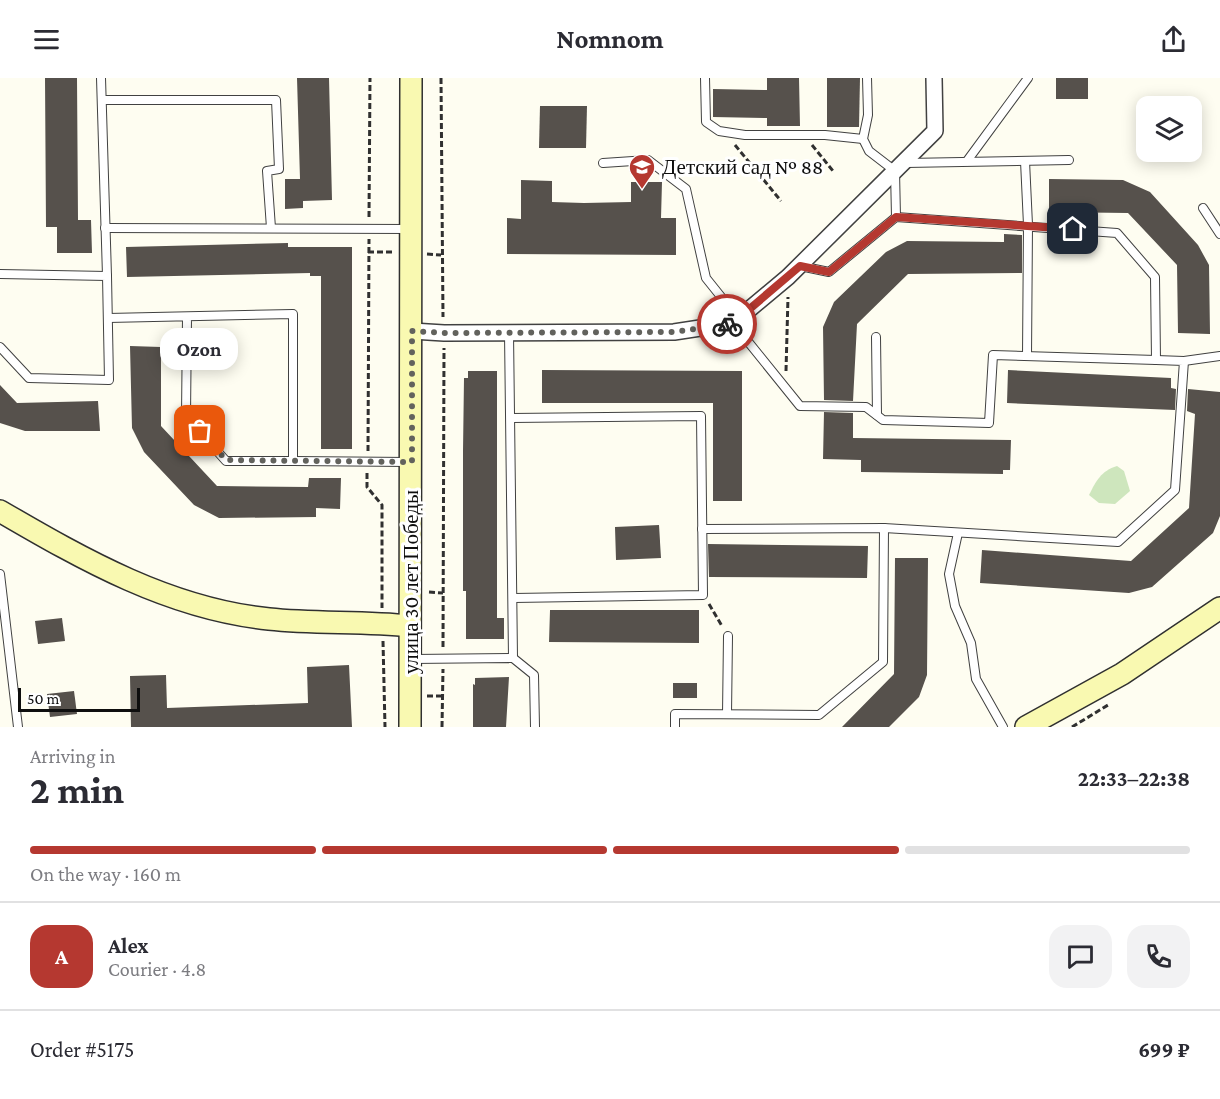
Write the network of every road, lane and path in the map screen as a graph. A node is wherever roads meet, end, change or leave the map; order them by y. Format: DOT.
graph roads {
  1 [pos="101,78"];
  2 [pos="370,78"];
  3 [pos="411,78"];
  4 [pos="441,78"];
  5 [pos="705,78"];
  6 [pos="867,78"];
  7 [pos="934,78"];
  8 [pos="1028,78"];
  9 [pos="102,100"];
  10 [pos="724,132"];
  11 [pos="803,135"];
  12 [pos="863,140"];
  13 [pos="1069,160"];
  14 [pos="967,161"];
  15 [pos="1025,161"];
  16 [pos="603,163"];
  17 [pos="899,167"];
  18 [pos="832,171"];
  19 [pos="781,201"];
  20 [pos="1203,208"];
  21 [pos="896,217"];
  22 [pos="1028,225"];
  23 [pos="105,228"];
  24 [pos="271,228"];
  25 [pos="369,228"];
  26 [pos="412,229"];
  27 [pos="1220,234"];
  28 [pos="794,272"];
  29 [pos="0,274"];
  30 [pos="107,276"];
  31 [pos="187,317"];
  32 [pos="108,318"];
  33 [pos="735,320"];
  34 [pos="412,331"];
  35 [pos="444,333"];
  36 [pos="509,333"];
  37 [pos="876,337"];
  38 [pos="0,347"];
  39 [pos="1027,356"];
  40 [pos="1220,356"];
  41 [pos="1156,360"];
  42 [pos="1184,361"];
  43 [pos="786,390"];
  44 [pos="877,415"];
  45 [pos="512,418"];
  46 [pos="293,461"];
  47 [pos="368,461"];
  48 [pos="412,462"];
  49 [pos="382,505"];
  50 [pos="0,512"];
  51 [pos="884,528"];
  52 [pos="702,529"];
  53 [pos="958,532"];
  54 [pos="0,574"];
  55 [pos="703,595"];
  56 [pos="514,598"];
  57 [pos="1220,608"];
  58 [pos="410,626"];
  59 [pos="728,636"];
  60 [pos="513,658"];
  61 [pos="443,659"];
  62 [pos="410,660"];
  63 [pos="727,714"];
  64 [pos="18,727"];
  65 [pos="410,727"];
  66 [pos="442,727"];
  67 [pos="535,727"];
  68 [pos="675,727"];
  69 [pos="1003,727"];
  70 [pos="1026,727"];
  1 -- 9 [label="lane"];
  2 -- 25 [label="path"];
  3 -- 26 [label="street, улица 30 лет Победы"];
  4 -- 35 [label="path"];
  5 -- 10 [label="lane"];
  6 -- 12 [label="lane"];
  7 -- 17 [label="street"];
  8 -- 14 [label="lane"];
  9 -- 23 [label="lane"];
  9 -- 24 [label="lane"];
  10 -- 11 [label="lane"];
  10 -- 19 [label="path"];
  11 -- 12 [label="lane"];
  11 -- 18 [label="path"];
  12 -- 17 [label="lane"];
  13 -- 15 [label="lane"];
  14 -- 15 [label="lane"];
  14 -- 17 [label="lane"];
  15 -- 22 [label="lane"];
  16 -- 33 [label="lane"];
  17 -- 21 [label="lane"];
  17 -- 28 [label="street"];
  20 -- 27 [label="lane"];
  21 -- 22 [label="lane"];
  21 -- 28 [label="lane"];
  22 -- 39 [label="lane"];
  22 -- 41 [label="lane"];
  23 -- 24 [label="lane"];
  23 -- 30 [label="lane"];
  24 -- 25 [label="lane"];
  25 -- 26 [label="lane"];
  25 -- 47 [label="path"];
  26 -- 34 [label="street, улица 30 лет Победы"];
  28 -- 33 [label="street"];
  28 -- 43 [label="path"];
  29 -- 30 [label="lane"];
  30 -- 32 [label="lane"];
  31 -- 32 [label="lane"];
  31 -- 46 [label="lane"];
  31 -- 46 [label="lane"];
  32 -- 38 [label="lane"];
  33 -- 36 [label="street"];
  33 -- 43 [label="lane"];
  34 -- 35 [label="street"];
  34 -- 48 [label="street, улица 30 лет Победы"];
  35 -- 36 [label="street"];
  35 -- 61 [label="path"];
  36 -- 45 [label="lane"];
  37 -- 44 [label="lane"];
  39 -- 41 [label="lane"];
  39 -- 44 [label="lane"];
  40 -- 42 [label="lane"];
  41 -- 42 [label="lane"];
  42 -- 53 [label="lane"];
  43 -- 44 [label="lane"];
  45 -- 52 [label="lane"];
  45 -- 56 [label="lane"];
  46 -- 47 [label="lane"];
  47 -- 48 [label="lane"];
  47 -- 49 [label="path"];
  48 -- 58 [label="street, улица 30 лет Победы"];
  50 -- 58 [label="street"];
  51 -- 52 [label="lane"];
  51 -- 53 [label="lane"];
  51 -- 63 [label="lane"];
  52 -- 55 [label="lane"];
  53 -- 69 [label="lane"];
  54 -- 64 [label="lane"];
  55 -- 56 [label="lane"];
  55 -- 59 [label="path"];
  56 -- 60 [label="lane"];
  57 -- 70 [label="street"];
  58 -- 62 [label="street, улица 30 лет Победы"];
  59 -- 63 [label="lane"];
  60 -- 61 [label="lane"];
  60 -- 67 [label="lane"];
  61 -- 62 [label="lane"];
  61 -- 66 [label="path"];
  62 -- 65 [label="street, улица 30 лет Победы"];
  63 -- 68 [label="lane"];
}
